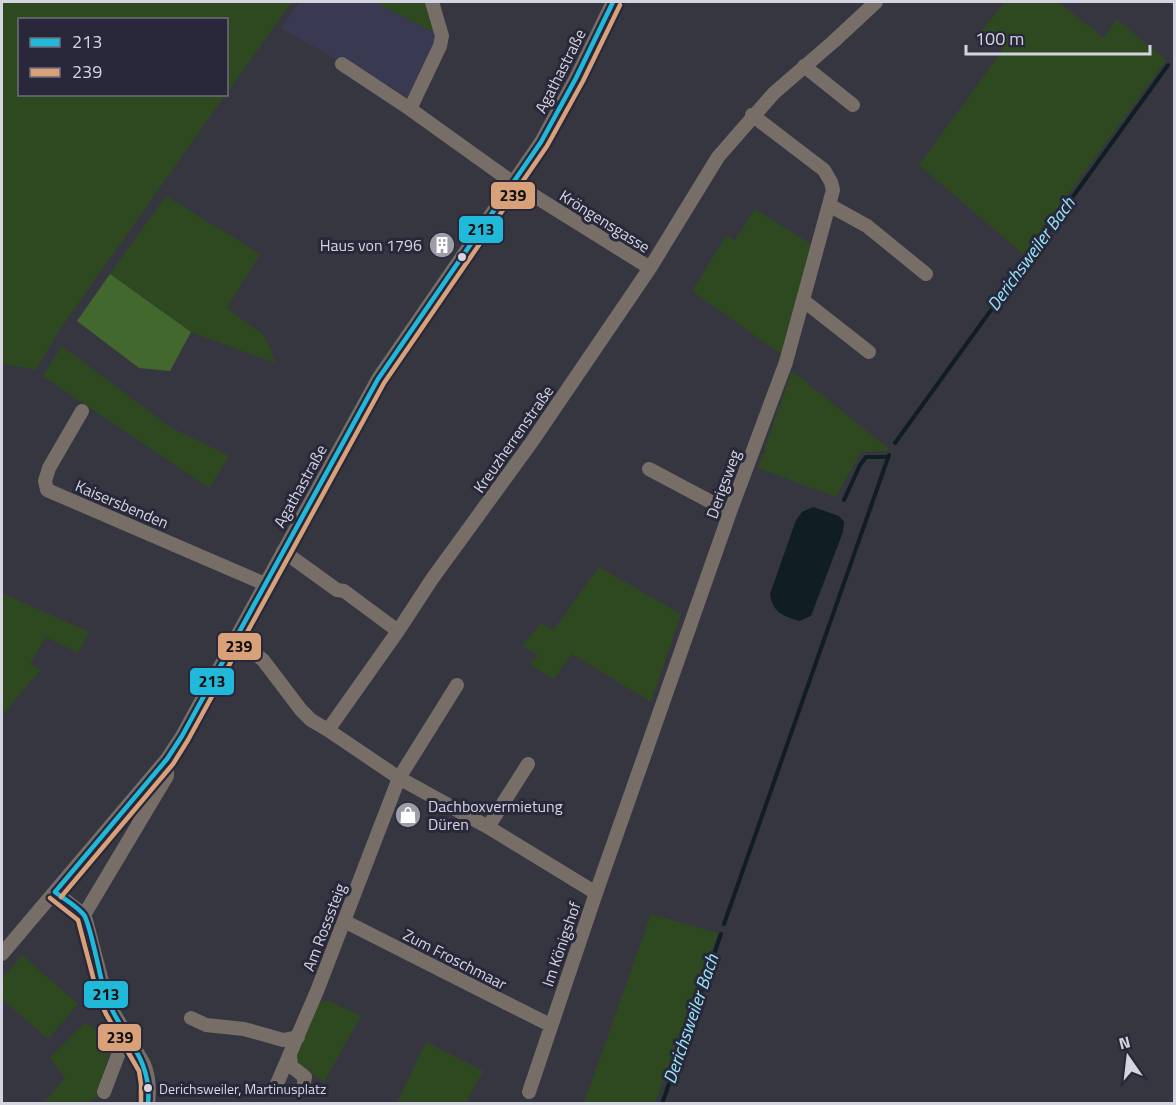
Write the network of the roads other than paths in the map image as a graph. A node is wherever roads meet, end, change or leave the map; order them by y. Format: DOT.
graph roads {
  1 [pos="432,2"];
  2 [pos="613,2"];
  3 [pos="876,2"];
  4 [pos="342,64"];
  5 [pos="804,66"];
  6 [pos="853,105"];
  7 [pos="410,109"];
  8 [pos="752,116"];
  9 [pos="513,183"];
  10 [pos="829,205"];
  11 [pos="650,268"];
  12 [pos="926,274"];
  13 [pos="804,301"];
  14 [pos="869,352"];
  15 [pos="82,411"];
  16 [pos="649,469"];
  17 [pos="730,512"];
  18 [pos="283,551"];
  19 [pos="265,584"];
  20 [pos="398,631"];
  21 [pos="236,639"];
  22 [pos="457,685"];
  23 [pos="328,730"];
  24 [pos="167,759"];
  25 [pos="528,764"];
  26 [pos="399,778"];
  27 [pos="488,827"];
  28 [pos="55,892"];
  29 [pos="596,893"];
  30 [pos="84,915"];
  31 [pos="344,921"];
  32 [pos="2,954"];
  33 [pos="191,1018"];
  34 [pos="550,1025"];
  35 [pos="126,1034"];
  36 [pos="297,1037"];
  37 [pos="290,1055"];
  38 [pos="304,1082"];
  39 [pos="276,1086"];
  40 [pos="104,1092"];
  41 [pos="529,1092"];
  42 [pos="148,1104"];
  1 -- 7 [label="street"];
  2 -- 9 [label="street, Agathastraße"];
  3 -- 5 [label="street, Kreuzherrenstraße"];
  4 -- 7 [label="street"];
  5 -- 6 [label="street"];
  5 -- 8 [label="street, Kreuzherrenstraße"];
  7 -- 9 [label="street"];
  8 -- 10 [label="street, Derigsweg"];
  8 -- 11 [label="street, Kreuzherrenstraße"];
  9 -- 11 [label="street, Kröngensgasse"];
  9 -- 18 [label="street, Agathastraße"];
  10 -- 12 [label="street"];
  10 -- 13 [label="street, Derigsweg"];
  11 -- 20 [label="street, Kreuzherrenstraße"];
  13 -- 14 [label="street"];
  13 -- 17 [label="street, Derigsweg"];
  15 -- 19 [label="street, Kaisersbenden"];
  16 -- 17 [label="street"];
  17 -- 29 [label="street, Derigsweg"];
  18 -- 19 [label="street, Agathastraße"];
  18 -- 20 [label="street"];
  19 -- 21 [label="street, Agathastraße"];
  20 -- 23 [label="street, Kreuzherrenstraße"];
  21 -- 23 [label="street"];
  21 -- 24 [label="street, Agathastraße"];
  22 -- 26 [label="street"];
  23 -- 26 [label="street, Im Königshof"];
  24 -- 28 [label="street, Agathastraße"];
  24 -- 30 [label="street"];
  25 -- 27 [label="street"];
  26 -- 27 [label="street, Im Königshof"];
  26 -- 31 [label="street, Am Rosssteig"];
  27 -- 29 [label="street, Im Königshof"];
  28 -- 30 [label="street"];
  28 -- 32 [label="street, Agathastraße"];
  29 -- 34 [label="street, Im Königshof"];
  30 -- 35 [label="street"];
  31 -- 34 [label="street, Zum Froschmaar"];
  31 -- 36 [label="street, Am Rosssteig"];
  33 -- 36 [label="street"];
  34 -- 41 [label="street, Im Königshof"];
  35 -- 40 [label="street"];
  35 -- 42 [label="street"];
  36 -- 37 [label="street, Am Rosssteig"];
  37 -- 38 [label="street"];
  37 -- 39 [label="street, Am Rosssteig"];
}
